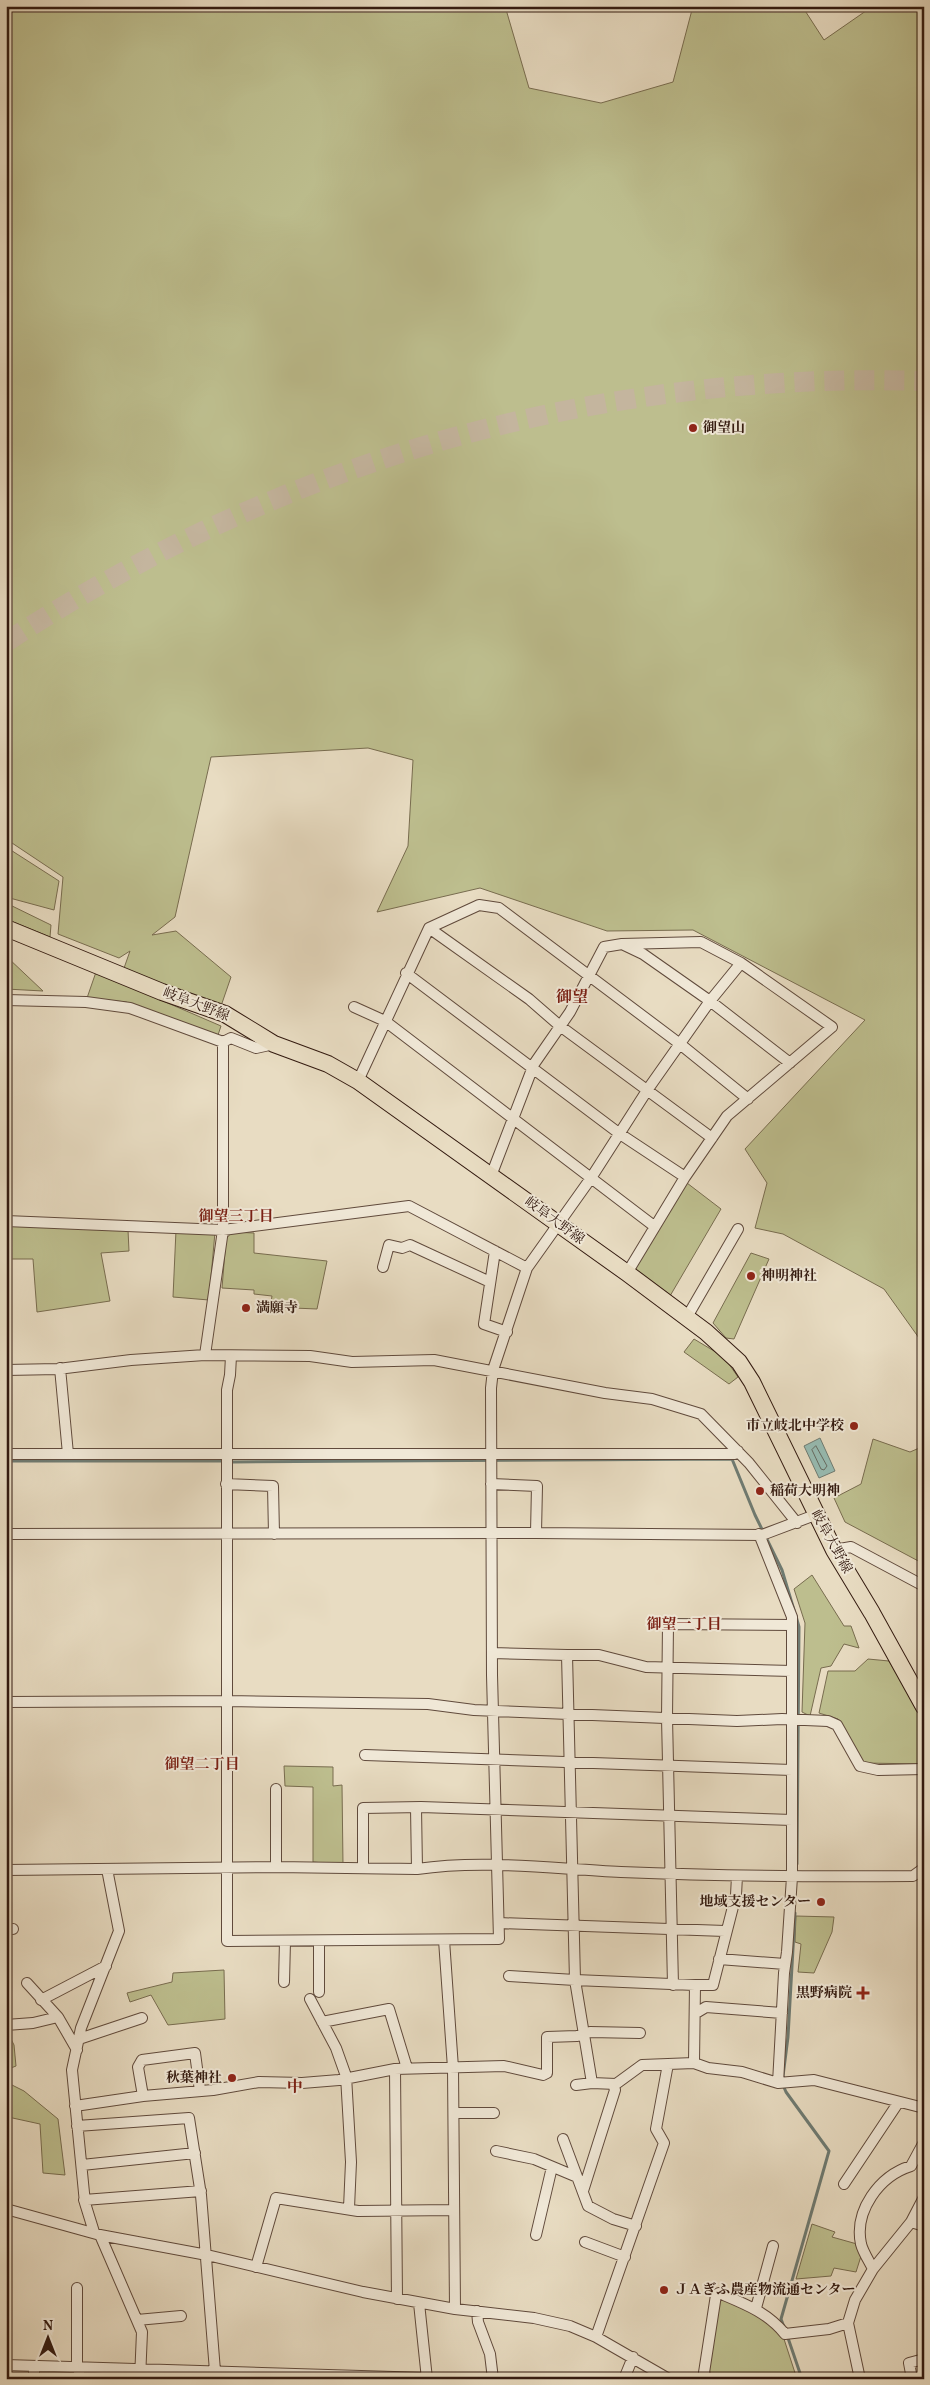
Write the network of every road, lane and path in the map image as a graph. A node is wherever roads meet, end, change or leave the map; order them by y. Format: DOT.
graph roads {
  1 [pos="6,928"];
  2 [pos="428,928"];
  3 [pos="622,944"];
  4 [pos="741,963"];
  5 [pos="406,973"];
  6 [pos="589,976"];
  7 [pos="6,1000"];
  8 [pos="710,1001"];
  9 [pos="354,1007"];
  10 [pos="385,1021"];
  11 [pos="560,1026"];
  12 [pos="223,1042"];
  13 [pos="274,1044"];
  14 [pos="680,1044"];
  15 [pos="790,1063"];
  16 [pos="532,1068"];
  17 [pos="358,1081"];
  18 [pos="648,1089"];
  19 [pos="748,1098"];
  20 [pos="514,1118"];
  21 [pos="620,1134"];
  22 [pos="712,1138"];
  23 [pos="491,1176"];
  24 [pos="685,1177"];
  25 [pos="591,1178"];
  26 [pos="6,1221"];
  27 [pos="558,1224"];
  28 [pos="654,1226"];
  29 [pos="738,1229"];
  30 [pos="223,1230"];
  31 [pos="495,1251"];
  32 [pos="383,1267"];
  33 [pos="527,1268"];
  34 [pos="627,1273"];
  35 [pos="490,1282"];
  36 [pos="687,1317"];
  37 [pos="507,1332"];
  38 [pos="205,1355"];
  39 [pos="231,1356"];
  40 [pos="60,1368"];
  41 [pos="6,1370"];
  42 [pos="493,1370"];
  43 [pos="738,1451"];
  44 [pos="6,1454"];
  45 [pos="68,1454"];
  46 [pos="226,1454"];
  47 [pos="491,1454"];
  48 [pos="226,1484"];
  49 [pos="491,1484"];
  50 [pos="815,1515"];
  51 [pos="797,1523"];
  52 [pos="536,1533"];
  53 [pos="6,1534"];
  54 [pos="226,1534"];
  55 [pos="274,1534"];
  56 [pos="759,1534"];
  57 [pos="491,1535"];
  58 [pos="834,1550"];
  59 [pos="924,1586"];
  60 [pos="792,1625"];
  61 [pos="492,1653"];
  62 [pos="567,1655"];
  63 [pos="668,1668"];
  64 [pos="792,1671"];
  65 [pos="227,1701"];
  66 [pos="6,1702"];
  67 [pos="924,1707"];
  68 [pos="493,1710"];
  69 [pos="569,1713"];
  70 [pos="667,1718"];
  71 [pos="791,1721"];
  72 [pos="365,1754"];
  73 [pos="493,1759"];
  74 [pos="570,1762"];
  75 [pos="668,1765"];
  76 [pos="924,1769"];
  77 [pos="792,1770"];
  78 [pos="276,1789"];
  79 [pos="416,1808"];
  80 [pos="497,1809"];
  81 [pos="572,1812"];
  82 [pos="670,1815"];
  83 [pos="792,1820"];
  84 [pos="498,1866"];
  85 [pos="227,1867"];
  86 [pos="276,1867"];
  87 [pos="363,1867"];
  88 [pos="924,1868"];
  89 [pos="107,1869"];
  90 [pos="417,1869"];
  91 [pos="6,1870"];
  92 [pos="573,1870"];
  93 [pos="670,1874"];
  94 [pos="737,1876"];
  95 [pos="792,1877"];
  96 [pos="498,1923"];
  97 [pos="575,1925"];
  98 [pos="672,1929"];
  99 [pos="725,1931"];
  100 [pos="444,1940"];
  101 [pos="285,1941"];
  102 [pos="319,1941"];
  103 [pos="719,1959"];
  104 [pos="785,1964"];
  105 [pos="106,1966"];
  106 [pos="509,1976"];
  107 [pos="575,1980"];
  108 [pos="27,1982"];
  109 [pos="284,1982"];
  110 [pos="673,1985"];
  111 [pos="695,1985"];
  112 [pos="319,1992"];
  113 [pos="310,1999"];
  114 [pos="41,2000"];
  115 [pos="696,2013"];
  116 [pos="782,2013"];
  117 [pos="58,2017"];
  118 [pos="142,2018"];
  119 [pos="322,2022"];
  120 [pos="6,2025"];
  121 [pos="640,2033"];
  122 [pos="584,2035"];
  123 [pos="78,2045"];
  124 [pos="694,2063"];
  125 [pos="668,2064"];
  126 [pos="407,2068"];
  127 [pos="453,2068"];
  128 [pos="395,2069"];
  129 [pos="346,2076"];
  130 [pos="592,2083"];
  131 [pos="778,2083"];
  132 [pos="613,2084"];
  133 [pos="576,2085"];
  134 [pos="200,2092"];
  135 [pos="142,2096"];
  136 [pos="898,2103"];
  137 [pos="76,2106"];
  138 [pos="924,2108"];
  139 [pos="455,2113"];
  140 [pos="494,2113"];
  141 [pos="77,2126"];
  142 [pos="563,2140"];
  143 [pos="924,2142"];
  144 [pos="496,2151"];
  145 [pos="195,2153"];
  146 [pos="82,2165"];
  147 [pos="552,2167"];
  148 [pos="577,2177"];
  149 [pos="844,2184"];
  150 [pos="201,2191"];
  151 [pos="583,2191"];
  152 [pos="924,2197"];
  153 [pos="84,2200"];
  154 [pos="349,2208"];
  155 [pos="6,2209"];
  156 [pos="396,2210"];
  157 [pos="454,2210"];
  158 [pos="911,2222"];
  159 [pos="636,2226"];
  160 [pos="924,2226"];
  161 [pos="97,2233"];
  162 [pos="536,2234"];
  163 [pos="585,2242"];
  164 [pos="774,2246"];
  165 [pos="207,2255"];
  166 [pos="625,2257"];
  167 [pos="256,2267"];
  168 [pos="873,2269"];
  169 [pos="77,2288"];
  170 [pos="397,2299"];
  171 [pos="419,2303"];
  172 [pos="756,2308"];
  173 [pos="455,2309"];
  174 [pos="477,2311"];
  175 [pos="181,2316"];
  176 [pos="138,2320"];
  177 [pos="848,2323"];
  178 [pos="596,2337"];
  179 [pos="633,2358"];
  180 [pos="924,2359"];
  181 [pos="6,2365"];
  182 [pos="34,2366"];
  183 [pos="78,2366"];
  184 [pos="215,2371"];
  185 [pos="140,2374"];
  186 [pos="427,2378"];
  187 [pos="34,2379"];
  188 [pos="79,2379"];
  189 [pos="493,2379"];
  190 [pos="624,2379"];
  191 [pos="669,2379"];
  192 [pos="703,2379"];
  193 [pos="860,2379"];
  194 [pos="912,2379"];
  1 -- 13 [label="main road, 岐阜大野線"];
  2 -- 5 [label="street"];
  2 -- 6 [label="street"];
  2 -- 11 [label="street"];
  3 -- 4 [label="street"];
  3 -- 6 [label="street"];
  3 -- 8 [label="street"];
  4 -- 8 [label="street"];
  4 -- 15 [label="street"];
  5 -- 10 [label="street"];
  5 -- 16 [label="street"];
  6 -- 11 [label="street"];
  6 -- 14 [label="street"];
  7 -- 12 [label="street"];
  8 -- 14 [label="street"];
  8 -- 15 [label="street"];
  9 -- 10 [label="street"];
  10 -- 17 [label="street"];
  10 -- 20 [label="street"];
  11 -- 16 [label="street"];
  11 -- 18 [label="street"];
  12 -- 13 [label="street"];
  12 -- 30 [label="street"];
  13 -- 17 [label="main road, 岐阜大野線"];
  14 -- 18 [label="street"];
  14 -- 19 [label="street"];
  15 -- 19 [label="street"];
  16 -- 20 [label="street"];
  16 -- 21 [label="street"];
  17 -- 23 [label="main road, 岐阜大野線"];
  18 -- 21 [label="street"];
  18 -- 22 [label="street"];
  19 -- 22 [label="street"];
  20 -- 23 [label="street"];
  20 -- 25 [label="street"];
  21 -- 24 [label="street"];
  21 -- 25 [label="street"];
  22 -- 24 [label="street"];
  23 -- 27 [label="main road, 岐阜大野線"];
  24 -- 28 [label="street"];
  25 -- 27 [label="street"];
  25 -- 28 [label="street"];
  26 -- 30 [label="street"];
  27 -- 33 [label="street"];
  27 -- 34 [label="main road, 岐阜大野線"];
  28 -- 34 [label="street"];
  29 -- 36 [label="street"];
  30 -- 31 [label="street"];
  30 -- 38 [label="street"];
  31 -- 33 [label="street"];
  31 -- 35 [label="street"];
  32 -- 35 [label="street"];
  33 -- 37 [label="street"];
  34 -- 36 [label="main road, 岐阜大野線"];
  35 -- 37 [label="street"];
  36 -- 50 [label="main road, 岐阜大野線"];
  37 -- 42 [label="street"];
  38 -- 39 [label="street"];
  38 -- 40 [label="street"];
  39 -- 42 [label="street"];
  39 -- 46 [label="street"];
  40 -- 41 [label="street"];
  40 -- 45 [label="street"];
  42 -- 43 [label="street"];
  42 -- 47 [label="street"];
  43 -- 47 [label="street"];
  43 -- 51 [label="street"];
  44 -- 45 [label="street"];
  45 -- 46 [label="street"];
  46 -- 47 [label="street"];
  46 -- 48 [label="street"];
  47 -- 49 [label="street"];
  48 -- 54 [label="street"];
  48 -- 55 [label="street"];
  49 -- 52 [label="street"];
  49 -- 57 [label="street"];
  50 -- 51 [label="street"];
  50 -- 58 [label="main road, 岐阜大野線"];
  51 -- 56 [label="street"];
  52 -- 56 [label="street"];
  52 -- 57 [label="street"];
  53 -- 54 [label="street"];
  54 -- 55 [label="street"];
  54 -- 65 [label="street"];
  55 -- 57 [label="street"];
  56 -- 60 [label="street"];
  57 -- 61 [label="street"];
  58 -- 59 [label="street"];
  58 -- 67 [label="main road, 岐阜大野線"];
  60 -- 63 [label="street"];
  60 -- 64 [label="street"];
  61 -- 62 [label="street"];
  61 -- 68 [label="street"];
  62 -- 63 [label="street"];
  62 -- 69 [label="street"];
  63 -- 64 [label="street"];
  63 -- 70 [label="street"];
  64 -- 71 [label="street"];
  65 -- 66 [label="street"];
  65 -- 68 [label="street"];
  65 -- 85 [label="street"];
  68 -- 69 [label="street"];
  68 -- 73 [label="street"];
  69 -- 70 [label="street"];
  69 -- 74 [label="street"];
  70 -- 71 [label="street"];
  70 -- 75 [label="street"];
  71 -- 76 [label="street"];
  71 -- 77 [label="street"];
  72 -- 73 [label="street"];
  73 -- 74 [label="street"];
  73 -- 80 [label="street"];
  74 -- 75 [label="street"];
  74 -- 81 [label="street"];
  75 -- 77 [label="street"];
  75 -- 82 [label="street"];
  77 -- 83 [label="street"];
  78 -- 86 [label="street"];
  79 -- 80 [label="street"];
  79 -- 87 [label="street"];
  79 -- 90 [label="street"];
  80 -- 81 [label="street"];
  80 -- 84 [label="street"];
  81 -- 82 [label="street"];
  81 -- 92 [label="street"];
  82 -- 83 [label="street"];
  82 -- 93 [label="street"];
  83 -- 95 [label="street"];
  84 -- 90 [label="street"];
  84 -- 92 [label="street"];
  84 -- 96 [label="street"];
  85 -- 86 [label="street"];
  85 -- 89 [label="street"];
  85 -- 101 [label="street"];
  86 -- 87 [label="street"];
  87 -- 90 [label="street"];
  88 -- 95 [label="street"];
  89 -- 91 [label="street"];
  89 -- 105 [label="street"];
  92 -- 93 [label="street"];
  92 -- 97 [label="street"];
  93 -- 94 [label="street"];
  93 -- 98 [label="street"];
  94 -- 95 [label="street"];
  94 -- 99 [label="street"];
  95 -- 104 [label="street"];
  96 -- 97 [label="street"];
  96 -- 100 [label="street"];
  97 -- 98 [label="street"];
  97 -- 107 [label="street"];
  98 -- 99 [label="street"];
  98 -- 110 [label="street"];
  99 -- 103 [label="street"];
  100 -- 102 [label="street"];
  100 -- 127 [label="street"];
  101 -- 102 [label="street"];
  101 -- 109 [label="street"];
  102 -- 112 [label="street"];
  103 -- 104 [label="street"];
  103 -- 111 [label="street"];
  104 -- 116 [label="street"];
  105 -- 114 [label="street"];
  105 -- 123 [label="street"];
  106 -- 107 [label="street"];
  107 -- 110 [label="street"];
  107 -- 122 [label="street"];
  108 -- 114 [label="street"];
  110 -- 111 [label="street"];
  111 -- 115 [label="street"];
  113 -- 119 [label="street"];
  114 -- 117 [label="street"];
  115 -- 116 [label="street"];
  115 -- 124 [label="street"];
  116 -- 131 [label="street"];
  117 -- 120 [label="street"];
  117 -- 123 [label="street"];
  118 -- 123 [label="street"];
  119 -- 126 [label="street"];
  119 -- 129 [label="street"];
  121 -- 122 [label="street"];
  122 -- 127 [label="street"];
  122 -- 130 [label="street"];
  123 -- 137 [label="street"];
  124 -- 125 [label="street"];
  124 -- 131 [label="street"];
  125 -- 132 [label="street"];
  125 -- 159 [label="street"];
  126 -- 127 [label="street"];
  126 -- 128 [label="street"];
  127 -- 139 [label="street"];
  128 -- 129 [label="street"];
  128 -- 156 [label="street"];
  129 -- 134 [label="street"];
  129 -- 154 [label="street"];
  130 -- 132 [label="street"];
  130 -- 133 [label="street"];
  131 -- 136 [label="street"];
  132 -- 151 [label="street"];
  134 -- 135 [label="street"];
  134 -- 135 [label="street"];
  135 -- 137 [label="street"];
  136 -- 138 [label="street"];
  136 -- 149 [label="street"];
  137 -- 141 [label="street"];
  139 -- 140 [label="street"];
  139 -- 157 [label="street"];
  141 -- 145 [label="street"];
  141 -- 146 [label="street"];
  142 -- 148 [label="street"];
  143 -- 168 [label="street"];
  144 -- 147 [label="street"];
  145 -- 146 [label="street"];
  145 -- 150 [label="street"];
  146 -- 153 [label="street"];
  147 -- 148 [label="street"];
  147 -- 162 [label="street"];
  148 -- 151 [label="street"];
  150 -- 153 [label="street"];
  150 -- 165 [label="street"];
  151 -- 159 [label="street"];
  152 -- 158 [label="street"];
  153 -- 161 [label="street"];
  154 -- 156 [label="street"];
  154 -- 167 [label="street"];
  155 -- 161 [label="street"];
  156 -- 157 [label="street"];
  156 -- 170 [label="street"];
  157 -- 173 [label="street"];
  158 -- 160 [label="street"];
  158 -- 168 [label="street"];
  159 -- 166 [label="street"];
  161 -- 165 [label="street"];
  161 -- 176 [label="street"];
  163 -- 166 [label="street"];
  164 -- 172 [label="street"];
  165 -- 167 [label="street"];
  165 -- 184 [label="street"];
  166 -- 178 [label="street"];
  167 -- 170 [label="street"];
  168 -- 177 [label="street"];
  169 -- 183 [label="street"];
  170 -- 171 [label="street"];
  171 -- 173 [label="street"];
  171 -- 186 [label="street"];
  172 -- 177 [label="street"];
  172 -- 192 [label="street"];
  173 -- 174 [label="street"];
  174 -- 178 [label="street"];
  174 -- 189 [label="street"];
  175 -- 176 [label="street"];
  176 -- 185 [label="street"];
  177 -- 193 [label="street"];
  178 -- 179 [label="street"];
  179 -- 190 [label="street"];
  179 -- 191 [label="street"];
  180 -- 194 [label="street"];
  181 -- 182 [label="street"];
  182 -- 183 [label="street"];
  182 -- 187 [label="street"];
  183 -- 185 [label="street"];
  183 -- 188 [label="street"];
  184 -- 185 [label="street"];
  184 -- 186 [label="street"];
}
